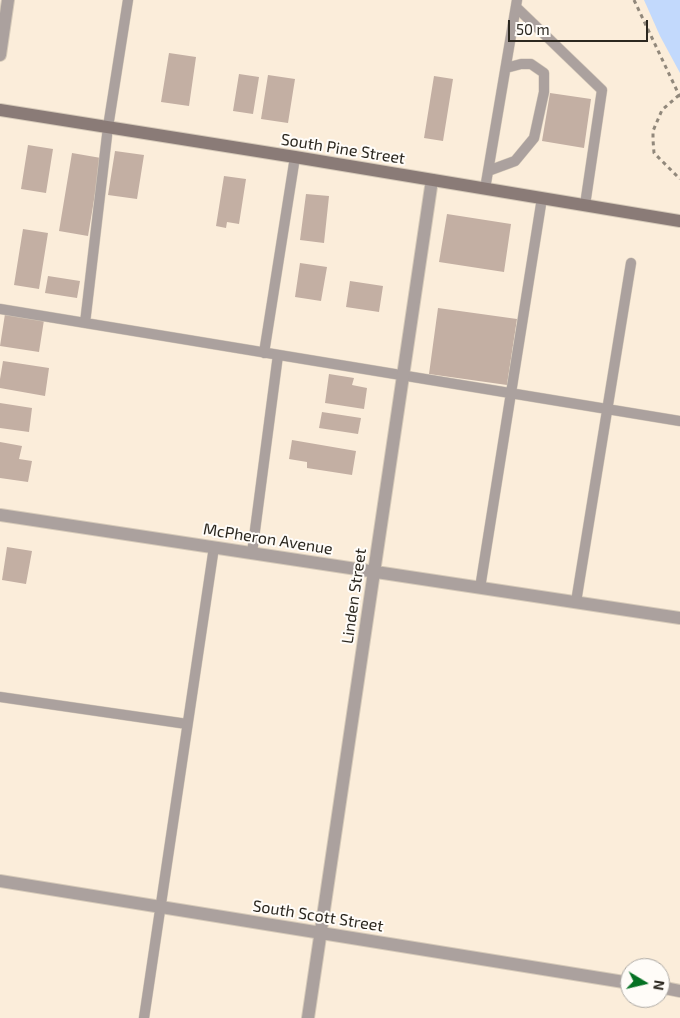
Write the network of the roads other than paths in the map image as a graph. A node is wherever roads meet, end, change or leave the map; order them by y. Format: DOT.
graph roads {
  1 [pos="8,0"];
  2 [pos="128,0"];
  3 [pos="517,4"];
  4 [pos="0,55"];
  5 [pos="506,68"];
  6 [pos="0,110"];
  7 [pos="108,127"];
  8 [pos="295,157"];
  9 [pos="488,171"];
  10 [pos="432,180"];
  11 [pos="485,189"];
  12 [pos="542,198"];
  13 [pos="585,206"];
  14 [pos="680,221"];
  15 [pos="631,263"];
  16 [pos="0,309"];
  17 [pos="85,323"];
  18 [pos="264,353"];
  19 [pos="278,355"];
  20 [pos="403,376"];
  21 [pos="511,394"];
  22 [pos="608,410"];
  23 [pos="680,421"];
  24 [pos="0,515"];
  25 [pos="214,547"];
  26 [pos="252,553"];
  27 [pos="374,572"];
  28 [pos="480,588"];
  29 [pos="576,602"];
  30 [pos="680,618"];
  31 [pos="0,697"];
  32 [pos="187,724"];
  33 [pos="0,881"];
  34 [pos="160,906"];
  35 [pos="320,932"];
  36 [pos="620,980"];
  37 [pos="144,1018"];
  38 [pos="308,1018"];
  1 -- 4 [label="street"];
  2 -- 7 [label="lane"];
  3 -- 5 [label="lane"];
  3 -- 13 [label="lane"];
  5 -- 9 [label="lane"];
  5 -- 9 [label="lane"];
  6 -- 7 [label="main road, South Pine Street"];
  7 -- 8 [label="main road, South Pine Street"];
  7 -- 17 [label="lane"];
  8 -- 10 [label="main road, South Pine Street"];
  8 -- 18 [label="lane"];
  9 -- 11 [label="lane"];
  10 -- 11 [label="main road, South Pine Street"];
  10 -- 20 [label="street, Linden Street"];
  11 -- 12 [label="main road, South Pine Street"];
  12 -- 13 [label="main road, South Pine Street"];
  12 -- 21 [label="lane"];
  13 -- 14 [label="main road, South Pine Street"];
  15 -- 22 [label="lane"];
  16 -- 17 [label="lane"];
  17 -- 18 [label="lane"];
  18 -- 19 [label="lane"];
  19 -- 20 [label="lane"];
  19 -- 26 [label="lane"];
  20 -- 21 [label="lane"];
  20 -- 27 [label="street, Linden Street"];
  21 -- 22 [label="lane"];
  21 -- 28 [label="lane"];
  22 -- 23 [label="lane"];
  22 -- 29 [label="lane"];
  24 -- 25 [label="street, McPheron Avenue"];
  25 -- 26 [label="street, McPheron Avenue"];
  25 -- 32 [label="lane"];
  26 -- 27 [label="street, McPheron Avenue"];
  27 -- 28 [label="street, McPheron Avenue"];
  27 -- 35 [label="street, Linden Street"];
  28 -- 29 [label="street, McPheron Avenue"];
  29 -- 30 [label="street, McPheron Avenue"];
  31 -- 32 [label="lane"];
  32 -- 34 [label="lane"];
  33 -- 34 [label="street, South Scott Street"];
  34 -- 35 [label="street, South Scott Street"];
  34 -- 37 [label="lane"];
  35 -- 36 [label="street, South Scott Street"];
  35 -- 38 [label="street, Linden Street"];
}
